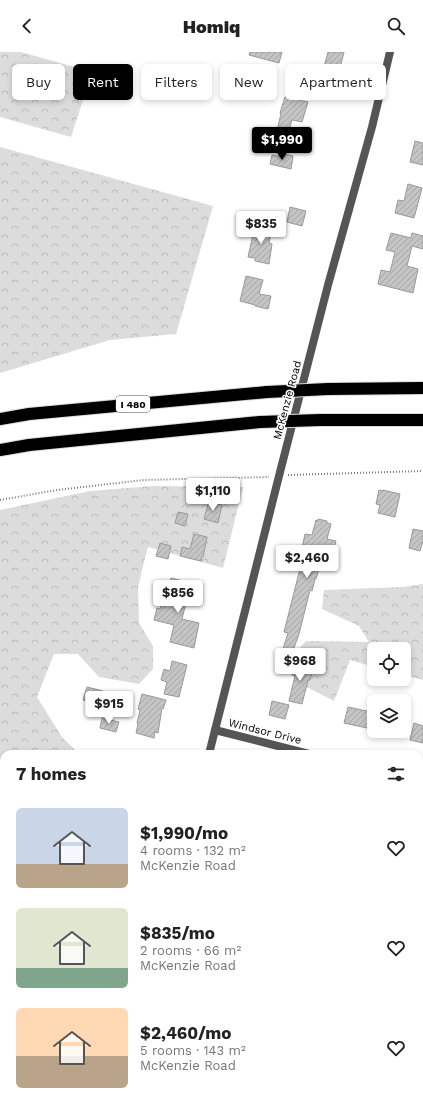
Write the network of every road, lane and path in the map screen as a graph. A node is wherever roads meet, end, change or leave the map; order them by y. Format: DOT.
graph roads {
  1 [pos="390,52"];
  2 [pos="423,388"];
  3 [pos="0,419"];
  4 [pos="423,420"];
  5 [pos="0,450"];
  6 [pos="423,471"];
  7 [pos="288,475"];
  8 [pos="271,477"];
  9 [pos="0,500"];
  10 [pos="215,730"];
  11 [pos="210,750"];
  12 [pos="293,750"];
  1 -- 10 [label="street, McKenzie Road"];
  2 -- 3 [label="highway, I 480, bridge"];
  4 -- 5 [label="highway, bridge"];
  6 -- 7 [label="path"];
  8 -- 9 [label="path"];
  10 -- 11 [label="street, McKenzie Road"];
  10 -- 12 [label="street, Windsor Drive"];
}
